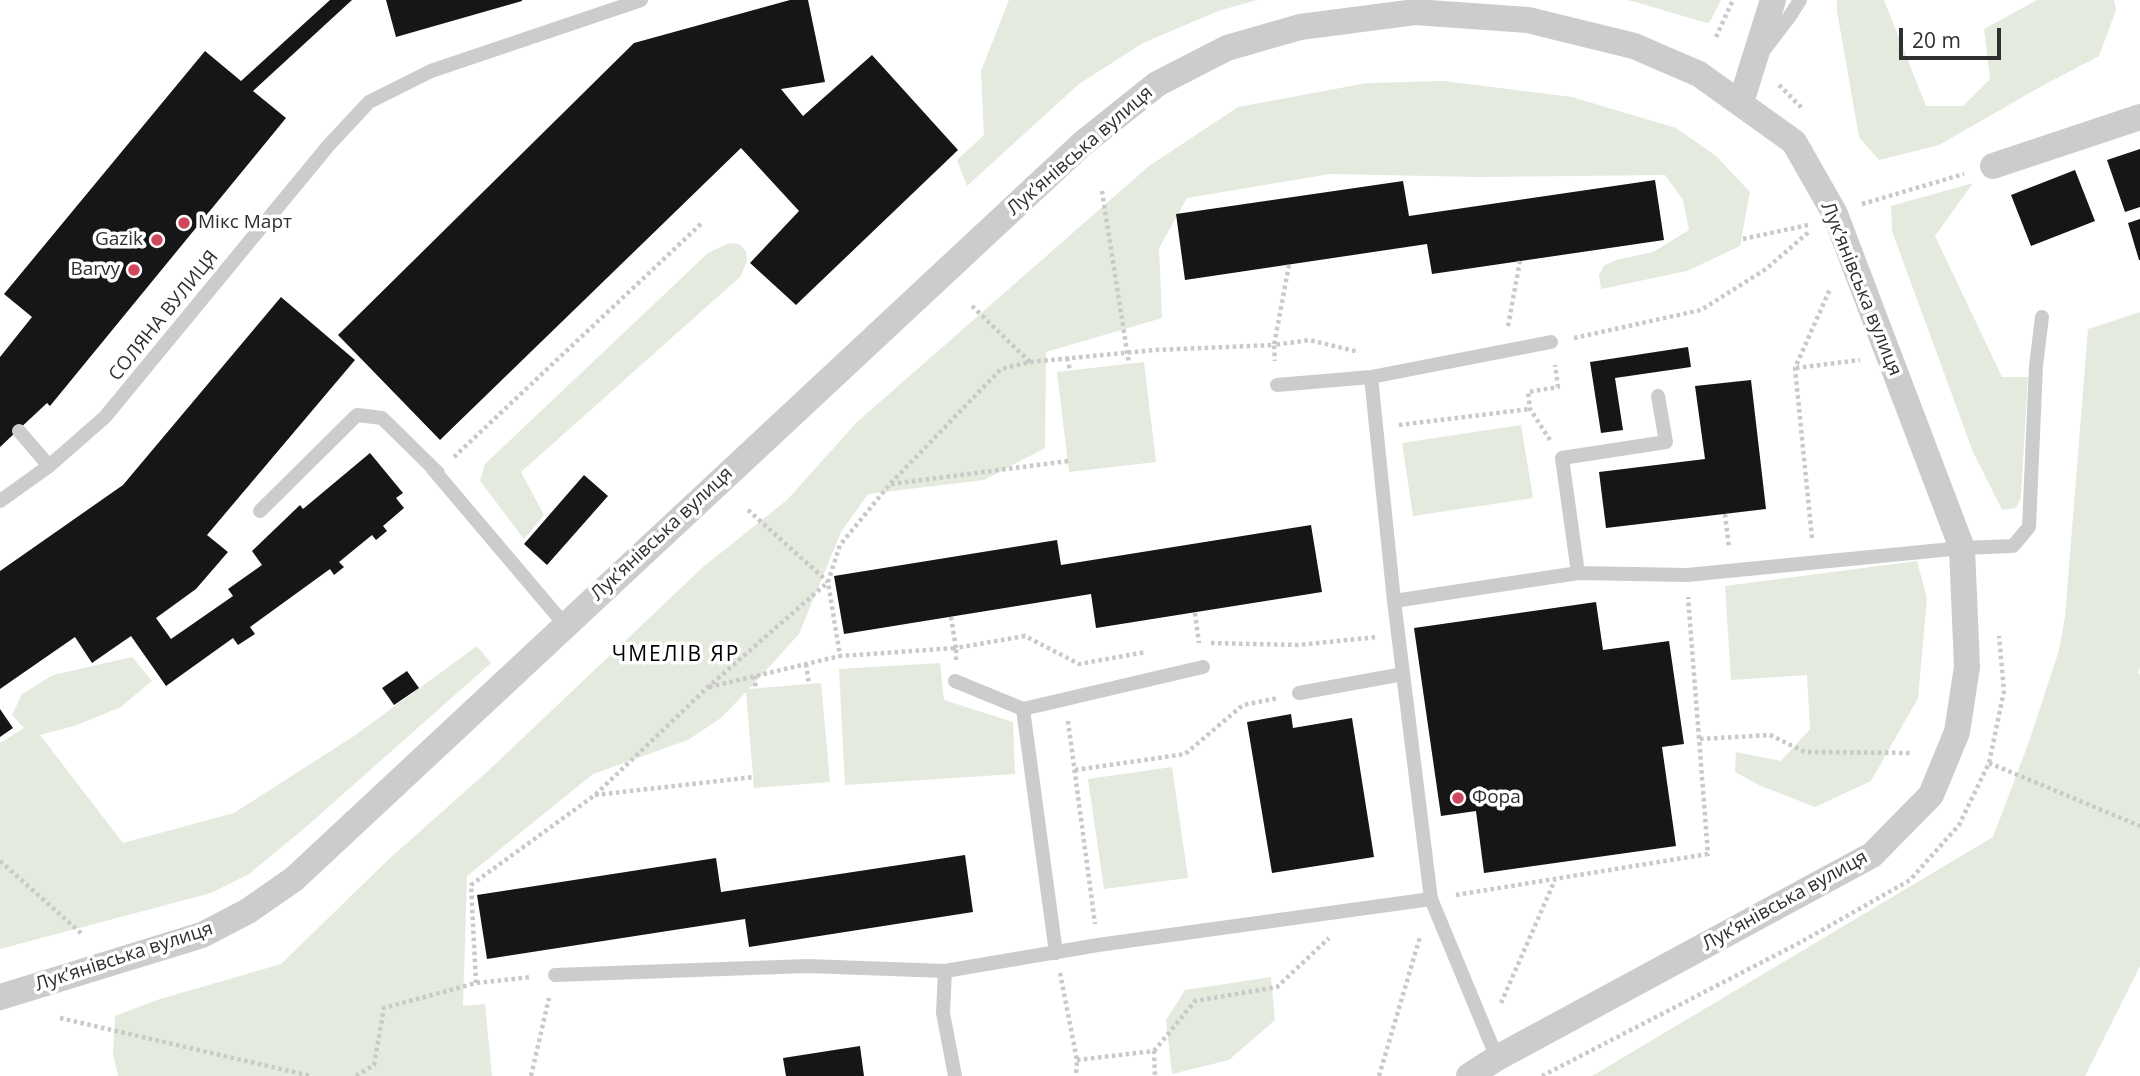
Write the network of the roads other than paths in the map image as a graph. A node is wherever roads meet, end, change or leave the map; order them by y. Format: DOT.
graph roads {
  1 [pos="641,0"];
  2 [pos="1773,0"];
  3 [pos="1800,0"];
  4 [pos="1752,65"];
  5 [pos="1741,102"];
  6 [pos="2140,117"];
  7 [pos="1993,166"];
  8 [pos="2042,317"];
  9 [pos="1552,349"];
  10 [pos="1371,377"];
  11 [pos="1277,385"];
  12 [pos="1658,396"];
  13 [pos="19,431"];
  14 [pos="49,466"];
  15 [pos="0,501"];
  16 [pos="260,511"];
  17 [pos="1962,548"];
  18 [pos="1578,573"];
  19 [pos="1394,601"];
  20 [pos="565,625"];
  21 [pos="1203,667"];
  22 [pos="1403,674"];
  23 [pos="955,681"];
  24 [pos="1298,693"];
  25 [pos="1023,709"];
  26 [pos="1431,899"];
  27 [pos="1056,953"];
  28 [pos="945,971"];
  29 [pos="555,975"];
  30 [pos="0,997"];
  31 [pos="1492,1046"];
  32 [pos="955,1076"];
  33 [pos="1469,1076"];
  1 -- 14 [label="lane, СОЛЯНА ВУЛИЦЯ"];
  2 -- 4 [label="street"];
  3 -- 4 [label="lane"];
  4 -- 5 [label="street"];
  5 -- 17 [label="street, Лукʼянівська вулиця"];
  5 -- 20 [label="street, Лукʼянівська вулиця"];
  6 -- 7 [label="street"];
  8 -- 17 [label="lane"];
  9 -- 10 [label="lane"];
  10 -- 11 [label="lane"];
  10 -- 19 [label="lane"];
  12 -- 18 [label="lane"];
  13 -- 14 [label="lane"];
  14 -- 15 [label="lane, СОЛЯНА ВУЛИЦЯ"];
  16 -- 20 [label="lane"];
  17 -- 18 [label="lane"];
  17 -- 31 [label="street, Лукʼянівська вулиця"];
  18 -- 19 [label="lane"];
  19 -- 22 [label="lane"];
  20 -- 30 [label="street, Лукʼянівська вулиця"];
  21 -- 25 [label="lane"];
  22 -- 24 [label="lane"];
  22 -- 26 [label="lane"];
  23 -- 25 [label="lane"];
  25 -- 27 [label="lane"];
  26 -- 27 [label="lane"];
  26 -- 31 [label="lane"];
  27 -- 28 [label="lane"];
  28 -- 29 [label="lane"];
  28 -- 32 [label="lane"];
  31 -- 33 [label="street, Лукʼянівська вулиця"];
}
